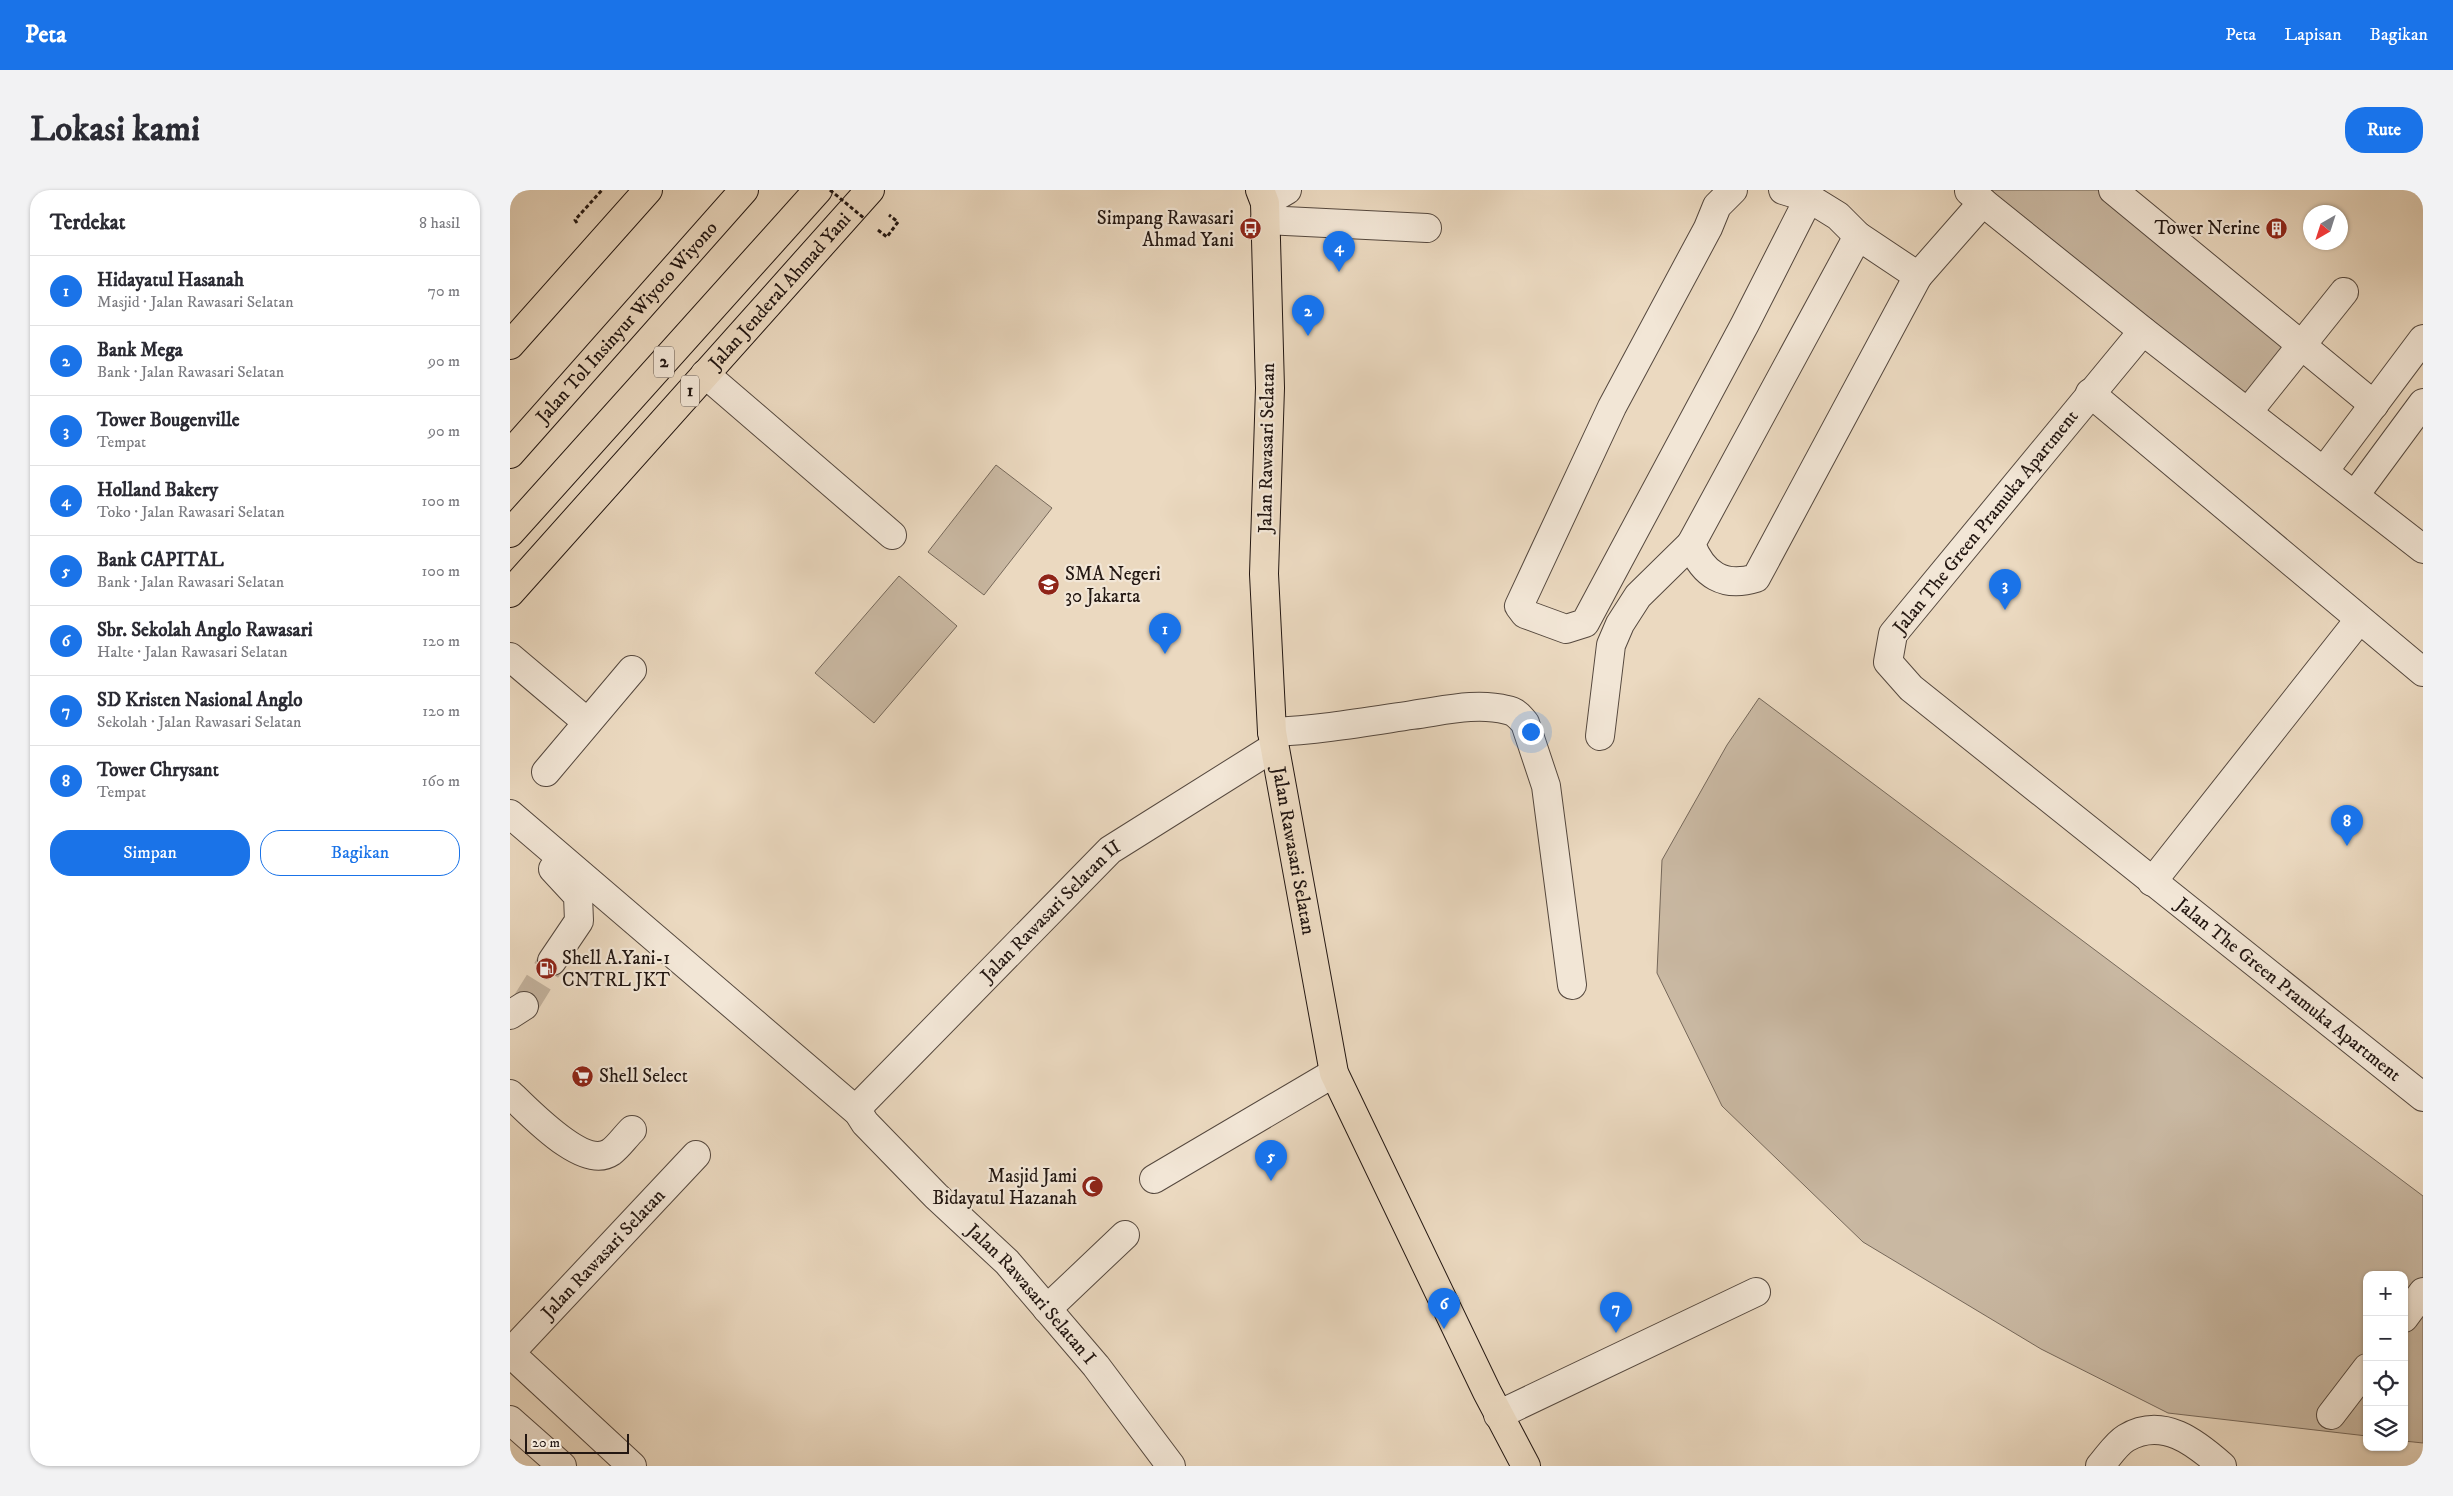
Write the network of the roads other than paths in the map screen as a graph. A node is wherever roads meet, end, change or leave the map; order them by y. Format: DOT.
graph roads {
  1 [pos="648,190"];
  2 [pos="726,190"];
  3 [pos="744,190"];
  4 [pos="801,190"];
  5 [pos="818,190"];
  6 [pos="870,190"];
  7 [pos="1733,190"];
  8 [pos="1783,190"];
  9 [pos="2113,190"];
  10 [pos="1976,196"];
  11 [pos="1809,198"];
  12 [pos="1269,201"];
  13 [pos="1427,228"];
  14 [pos="1858,236"];
  15 [pos="1918,276"];
  16 [pos="2344,292"];
  17 [pos="2143,331"];
  18 [pos="2423,339"];
  19 [pos="510,345"];
  20 [pos="2301,345"];
  21 [pos="705,374"];
  22 [pos="2090,393"];
  23 [pos="2423,403"];
  24 [pos="2374,405"];
  25 [pos="2248,412"];
  26 [pos="510,437"];
  27 [pos="510,454"];
  28 [pos="2324,471"];
  29 [pos="2355,495"];
  30 [pos="510,519"];
  31 [pos="510,533"];
  32 [pos="892,535"];
  33 [pos="1691,544"];
  34 [pos="2423,549"];
  35 [pos="510,592"];
  36 [pos="2359,620"];
  37 [pos="510,656"];
  38 [pos="632,670"];
  39 [pos="2423,672"];
  40 [pos="587,722"];
  41 [pos="1600,736"];
  42 [pos="1273,740"];
  43 [pos="546,772"];
  44 [pos="510,814"];
  45 [pos="510,837"];
  46 [pos="2152,882"];
  47 [pos="552,962"];
  48 [pos="1572,985"];
  49 [pos="1334,1073"];
  50 [pos="510,1094"];
  51 [pos="2423,1097"];
  52 [pos="858,1112"];
  53 [pos="632,1130"];
  54 [pos="696,1156"];
  55 [pos="1154,1179"];
  56 [pos="1125,1235"];
  57 [pos="1756,1292"];
  58 [pos="2423,1292"];
  59 [pos="1047,1309"];
  60 [pos="2405,1316"];
  61 [pos="510,1353"];
  62 [pos="2363,1373"];
  63 [pos="1498,1415"];
  64 [pos="2331,1415"];
  65 [pos="510,1420"];
  66 [pos="562,1466"];
  67 [pos="632,1466"];
  68 [pos="1171,1466"];
  69 [pos="1526,1466"];
  70 [pos="2100,1466"];
  71 [pos="2222,1466"];
  1 -- 19 [label="main road"];
  2 -- 26 [label="street"];
  3 -- 27 [label="main road, Jalan Tol Insinyur Wiyoto Wiyono"];
  4 -- 30 [label="street"];
  5 -- 31 [label="main road, 2"];
  6 -- 21 [label="main road, Jalan Jenderal Ahmad Yani / 1"];
  7 -- 11 [label="street"];
  8 -- 11 [label="street"];
  9 -- 20 [label="street"];
  10 -- 15 [label="street"];
  10 -- 17 [label="street"];
  11 -- 14 [label="street"];
  12 -- 13 [label="street"];
  12 -- 42 [label="main road, Jalan Rawasari Selatan"];
  14 -- 15 [label="street"];
  14 -- 33 [label="street"];
  15 -- 33 [label="street"];
  16 -- 20 [label="street"];
  17 -- 22 [label="street, Jalan The Green Pramuka Apartment"];
  17 -- 25 [label="street"];
  18 -- 24 [label="street"];
  20 -- 24 [label="street"];
  20 -- 25 [label="street"];
  21 -- 32 [label="street"];
  21 -- 35 [label="main road, Jalan Jenderal Ahmad Yani / 1"];
  22 -- 36 [label="street"];
  22 -- 46 [label="street, Jalan The Green Pramuka Apartment"];
  23 -- 29 [label="street"];
  24 -- 28 [label="street"];
  25 -- 28 [label="street"];
  28 -- 29 [label="street"];
  29 -- 34 [label="street"];
  33 -- 41 [label="street"];
  36 -- 39 [label="street"];
  36 -- 46 [label="street"];
  37 -- 40 [label="street"];
  38 -- 40 [label="street"];
  40 -- 43 [label="street"];
  42 -- 48 [label="street"];
  42 -- 49 [label="main road, Jalan Rawasari Selatan"];
  42 -- 52 [label="street, Jalan Rawasari Selatan II"];
  44 -- 52 [label="street, Jalan Rawasari Selatan I"];
  45 -- 47 [label="street"];
  46 -- 51 [label="street, Jalan The Green Pramuka Apartment"];
  49 -- 55 [label="street"];
  49 -- 63 [label="main road, Jalan Rawasari Selatan"];
  50 -- 53 [label="street"];
  52 -- 59 [label="street, Jalan Rawasari Selatan I"];
  54 -- 61 [label="street, Jalan Rawasari Selatan"];
  56 -- 59 [label="street"];
  57 -- 63 [label="street"];
  58 -- 60 [label="street"];
  59 -- 68 [label="street, Jalan Rawasari Selatan I"];
  61 -- 67 [label="street, Jalan Rawasari Selatan"];
  62 -- 64 [label="street"];
  63 -- 69 [label="main road, Jalan Rawasari Selatan"];
  65 -- 66 [label="street"];
  70 -- 71 [label="street"];
}
